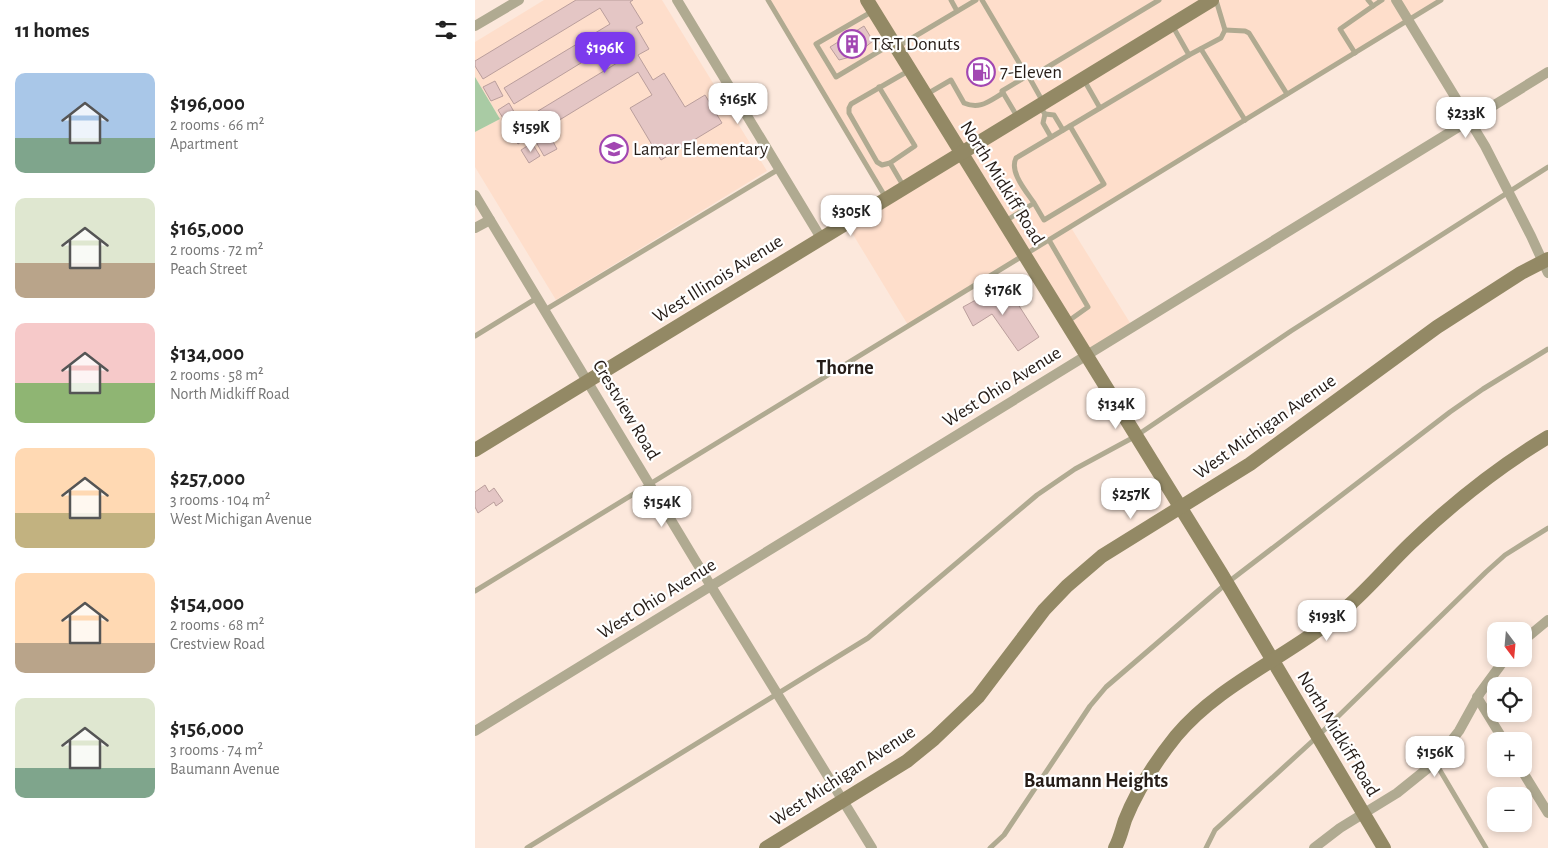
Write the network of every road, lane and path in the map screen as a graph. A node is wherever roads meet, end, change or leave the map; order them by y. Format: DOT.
graph roads {
  1 [pos="519,0"];
  2 [pos="677,0"];
  3 [pos="768,0"];
  4 [pos="951,0"];
  5 [pos="976,0"];
  6 [pos="981,0"];
  7 [pos="1159,0"];
  8 [pos="1368,0"];
  9 [pos="1381,0"];
  10 [pos="1396,0"];
  11 [pos="1441,0"];
  12 [pos="1209,1"];
  13 [pos="870,5"];
  14 [pos="1373,6"];
  15 [pos="957,11"];
  16 [pos="1408,20"];
  17 [pos="1171,24"];
  18 [pos="475,26"];
  19 [pos="1225,30"];
  20 [pos="895,45"];
  21 [pos="1201,49"];
  22 [pos="1355,52"];
  23 [pos="1189,55"];
  24 [pos="910,70"];
  25 [pos="1548,72"];
  26 [pos="1028,76"];
  27 [pos="1083,78"];
  28 [pos="879,87"];
  29 [pos="1003,93"];
  30 [pos="1287,94"];
  31 [pos="925,95"];
  32 [pos="1042,107"];
  33 [pos="1100,108"];
  34 [pos="1018,118"];
  35 [pos="1245,120"];
  36 [pos="1470,120"];
  37 [pos="1070,126"];
  38 [pos="1063,130"];
  39 [pos="1051,137"];
  40 [pos="961,153"];
  41 [pos="890,162"];
  42 [pos="1548,167"];
  43 [pos="779,169"];
  44 [pos="904,187"];
  45 [pos="1508,192"];
  46 [pos="475,195"];
  47 [pos="886,199"];
  48 [pos="1033,203"];
  49 [pos="490,220"];
  50 [pos="1004,223"];
  51 [pos="475,228"];
  52 [pos="821,238"];
  53 [pos="1049,240"];
  54 [pos="1024,255"];
  55 [pos="1546,265"];
  56 [pos="537,298"];
  57 [pos="545,310"];
  58 [pos="1066,323"];
  59 [pos="475,336"];
  60 [pos="1548,349"];
  61 [pos="1086,355"];
  62 [pos="588,381"];
  63 [pos="1136,436"];
  64 [pos="1548,437"];
  65 [pos="475,450"];
  66 [pos="650,484"];
  67 [pos="1180,508"];
  68 [pos="1548,528"];
  69 [pos="1227,583"];
  70 [pos="711,586"];
  71 [pos="475,591"];
  72 [pos="1548,620"];
  73 [pos="1533,632"];
  74 [pos="1273,661"];
  75 [pos="1498,668"];
  76 [pos="777,694"];
  77 [pos="1477,697"];
  78 [pos="475,731"];
  79 [pos="1498,732"];
  80 [pos="1318,736"];
  81 [pos="1434,761"];
  82 [pos="1526,777"];
  83 [pos="843,800"];
  84 [pos="1548,813"];
  85 [pos="1364,814"];
  86 [pos="527,848"];
  87 [pos="766,848"];
  88 [pos="872,848"];
  89 [pos="990,848"];
  90 [pos="1115,848"];
  91 [pos="1206,848"];
  92 [pos="1314,848"];
  93 [pos="1384,848"];
  94 [pos="1486,848"];
  1 -- 18 [label="street"];
  2 -- 43 [label="street"];
  3 -- 47 [label="lane"];
  4 -- 15 [label="lane"];
  5 -- 15 [label="lane"];
  6 -- 26 [label="lane"];
  7 -- 26 [label="lane"];
  8 -- 14 [label="lane"];
  9 -- 14 [label="lane"];
  10 -- 16 [label="street"];
  11 -- 16 [label="lane"];
  12 -- 17 [label="main road, West Illinois Avenue"];
  12 -- 19 [label="lane"];
  13 -- 20 [label="main road, North Midkiff Road"];
  13 -- 20 [label="lane"];
  14 -- 22 [label="lane"];
  15 -- 20 [label="lane"];
  16 -- 22 [label="lane"];
  16 -- 36 [label="street"];
  17 -- 23 [label="lane"];
  17 -- 27 [label="main road, West Illinois Avenue"];
  19 -- 21 [label="lane"];
  19 -- 30 [label="lane"];
  20 -- 24 [label="main road, North Midkiff Road"];
  21 -- 23 [label="lane"];
  21 -- 35 [label="lane"];
  22 -- 30 [label="lane"];
  23 -- 33 [label="lane"];
  24 -- 28 [label="lane"];
  24 -- 31 [label="main road, North Midkiff Road"];
  25 -- 36 [label="street, West Ohio Avenue"];
  26 -- 29 [label="lane"];
  26 -- 32 [label="lane"];
  27 -- 32 [label="main road, West Illinois Avenue"];
  27 -- 33 [label="lane"];
  28 -- 41 [label="lane"];
  28 -- 41 [label="lane"];
  29 -- 31 [label="lane"];
  29 -- 34 [label="lane"];
  30 -- 35 [label="lane"];
  31 -- 40 [label="main road, North Midkiff Road"];
  32 -- 34 [label="main road, West Illinois Avenue"];
  32 -- 38 [label="lane"];
  32 -- 39 [label="lane"];
  33 -- 37 [label="lane"];
  34 -- 40 [label="main road, West Illinois Avenue"];
  35 -- 53 [label="lane"];
  36 -- 45 [label="street"];
  36 -- 61 [label="street, West Ohio Avenue"];
  37 -- 38 [label="lane"];
  37 -- 48 [label="lane"];
  38 -- 39 [label="lane"];
  39 -- 48 [label="lane"];
  40 -- 44 [label="main road, West Illinois Avenue"];
  40 -- 50 [label="main road, North Midkiff Road"];
  41 -- 44 [label="lane"];
  42 -- 45 [label="lane"];
  43 -- 52 [label="street"];
  43 -- 57 [label="lane"];
  44 -- 47 [label="main road, West Illinois Avenue"];
  45 -- 55 [label="street"];
  45 -- 63 [label="lane"];
  46 -- 49 [label="street, Crestview Road"];
  47 -- 52 [label="main road, West Illinois Avenue"];
  48 -- 50 [label="lane"];
  49 -- 51 [label="street"];
  49 -- 56 [label="street, Crestview Road"];
  50 -- 54 [label="main road, North Midkiff Road"];
  52 -- 62 [label="main road, West Illinois Avenue"];
  53 -- 54 [label="lane"];
  53 -- 58 [label="lane"];
  54 -- 58 [label="main road, North Midkiff Road"];
  54 -- 66 [label="lane"];
  55 -- 67 [label="main road, West Michigan Avenue"];
  56 -- 57 [label="street, Crestview Road"];
  56 -- 59 [label="lane"];
  57 -- 62 [label="street, Crestview Road"];
  58 -- 61 [label="main road, North Midkiff Road"];
  60 -- 69 [label="lane"];
  61 -- 63 [label="main road, North Midkiff Road"];
  61 -- 70 [label="street, West Ohio Avenue"];
  62 -- 65 [label="main road, West Illinois Avenue"];
  62 -- 66 [label="street, Crestview Road"];
  63 -- 67 [label="main road, North Midkiff Road"];
  63 -- 76 [label="lane"];
  64 -- 74 [label="main road"];
  66 -- 70 [label="street, Crestview Road"];
  66 -- 71 [label="lane"];
  67 -- 69 [label="main road, North Midkiff Road"];
  67 -- 83 [label="main road, West Michigan Avenue"];
  68 -- 80 [label="lane"];
  69 -- 74 [label="main road, North Midkiff Road"];
  69 -- 89 [label="lane"];
  70 -- 76 [label="street, Crestview Road"];
  70 -- 78 [label="street, West Ohio Avenue"];
  72 -- 73 [label="street"];
  74 -- 80 [label="main road, North Midkiff Road"];
  74 -- 90 [label="main road"];
  75 -- 77 [label="street"];
  76 -- 83 [label="street, Crestview Road"];
  76 -- 86 [label="lane"];
  77 -- 79 [label="street"];
  77 -- 81 [label="street"];
  80 -- 85 [label="main road, North Midkiff Road"];
  80 -- 91 [label="lane"];
  81 -- 85 [label="street"];
  81 -- 94 [label="lane"];
  82 -- 84 [label="street"];
  83 -- 87 [label="main road, West Michigan Avenue"];
  83 -- 88 [label="street, Crestview Road"];
  85 -- 92 [label="street"];
  85 -- 93 [label="main road, North Midkiff Road"];
}
